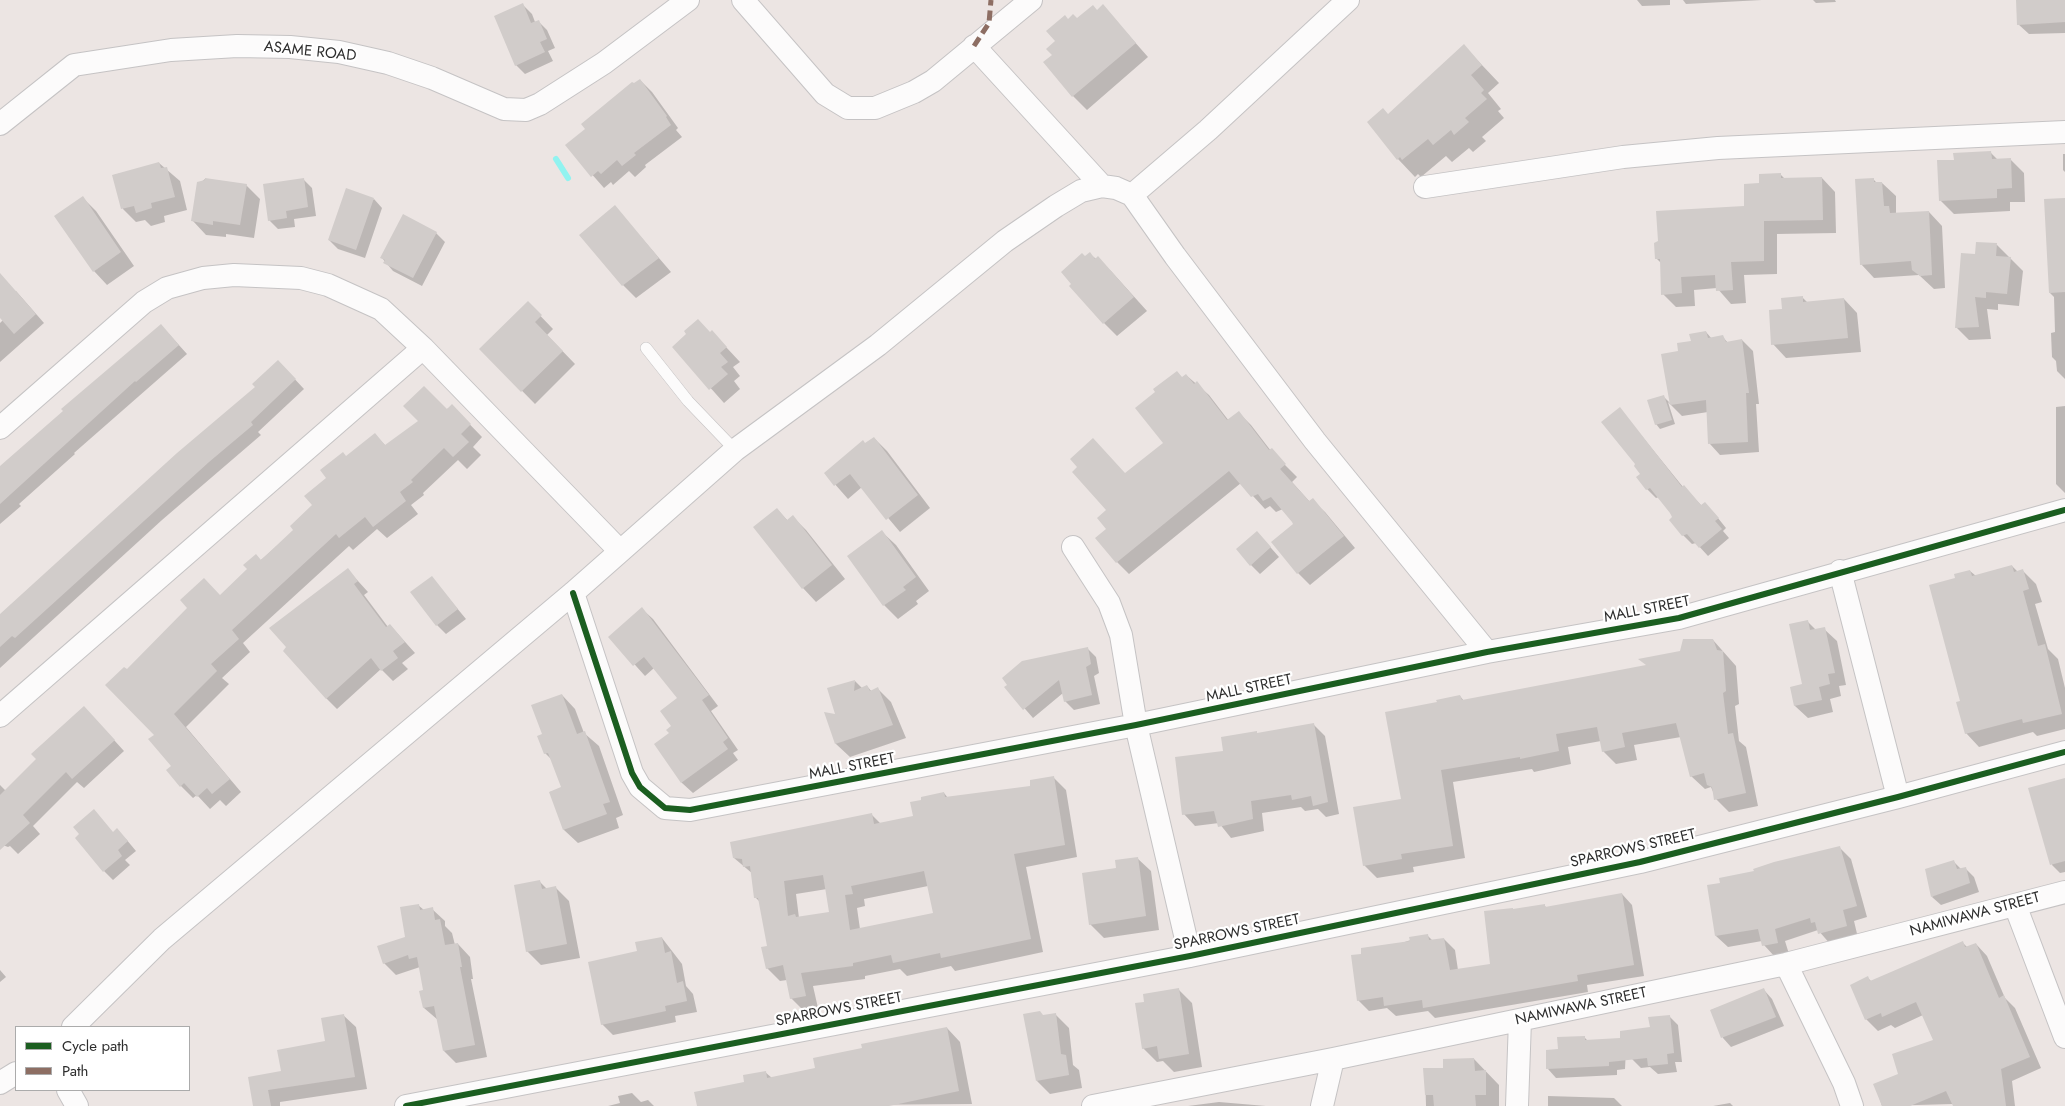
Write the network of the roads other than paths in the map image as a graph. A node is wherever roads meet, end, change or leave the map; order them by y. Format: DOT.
graph roads {
  1 [pos="688,0"];
  2 [pos="743,0"];
  3 [pos="1031,0"];
  4 [pos="1348,0"];
  5 [pos="974,46"];
  6 [pos="0,124"];
  7 [pos="2065,132"];
  8 [pos="1102,186"];
  9 [pos="1425,187"];
  10 [pos="1132,195"];
  11 [pos="423,348"];
  12 [pos="646,348"];
  13 [pos="0,428"];
  14 [pos="736,450"];
  15 [pos="2065,510"];
  16 [pos="1073,547"];
  17 [pos="619,550"];
  18 [pos="1840,571"];
  19 [pos="573,593"];
  20 [pos="1487,652"];
  21 [pos="0,716"];
  22 [pos="1136,725"];
  23 [pos="2065,752"];
  24 [pos="1898,798"];
  25 [pos="2065,892"];
  26 [pos="2015,905"];
  27 [pos="1190,956"];
  28 [pos="1786,964"];
  29 [pos="1520,1020"];
  30 [pos="74,1026"];
  31 [pos="2065,1037"];
  32 [pos="1333,1059"];
  33 [pos="15,1074"];
  34 [pos="0,1083"];
  35 [pos="68,1091"];
  36 [pos="1100,1105"];
  37 [pos="76,1106"];
  38 [pos="406,1106"];
  39 [pos="1322,1106"];
  40 [pos="1517,1106"];
  41 [pos="1852,1106"];
  1 -- 6 [label="street, ASAME ROAD"];
  2 -- 5 [label="street"];
  3 -- 5 [label="street"];
  4 -- 10 [label="street"];
  5 -- 8 [label="street"];
  7 -- 9 [label="street"];
  8 -- 10 [label="street"];
  8 -- 14 [label="street"];
  10 -- 20 [label="street"];
  11 -- 13 [label="street"];
  11 -- 17 [label="street"];
  11 -- 21 [label="street"];
  12 -- 14 [label="lane"];
  14 -- 17 [label="street"];
  15 -- 18 [label="street, MALL STREET"];
  16 -- 22 [label="street"];
  17 -- 19 [label="street"];
  18 -- 20 [label="street, MALL STREET"];
  18 -- 24 [label="street"];
  19 -- 22 [label="street, MALL STREET"];
  19 -- 30 [label="street"];
  20 -- 22 [label="street, MALL STREET"];
  22 -- 27 [label="street"];
  23 -- 24 [label="street, SPARROWS STREET"];
  24 -- 27 [label="street, SPARROWS STREET"];
  25 -- 26 [label="street, NAMIWAWA STREET"];
  26 -- 28 [label="street, NAMIWAWA STREET"];
  26 -- 31 [label="street"];
  27 -- 38 [label="street, SPARROWS STREET"];
  28 -- 29 [label="street, NAMIWAWA STREET"];
  28 -- 41 [label="street"];
  29 -- 32 [label="street, NAMIWAWA STREET"];
  29 -- 40 [label="street"];
  32 -- 36 [label="street, NAMIWAWA STREET"];
  32 -- 39 [label="street"];
  33 -- 34 [label="street"];
  35 -- 37 [label="street"];
}
